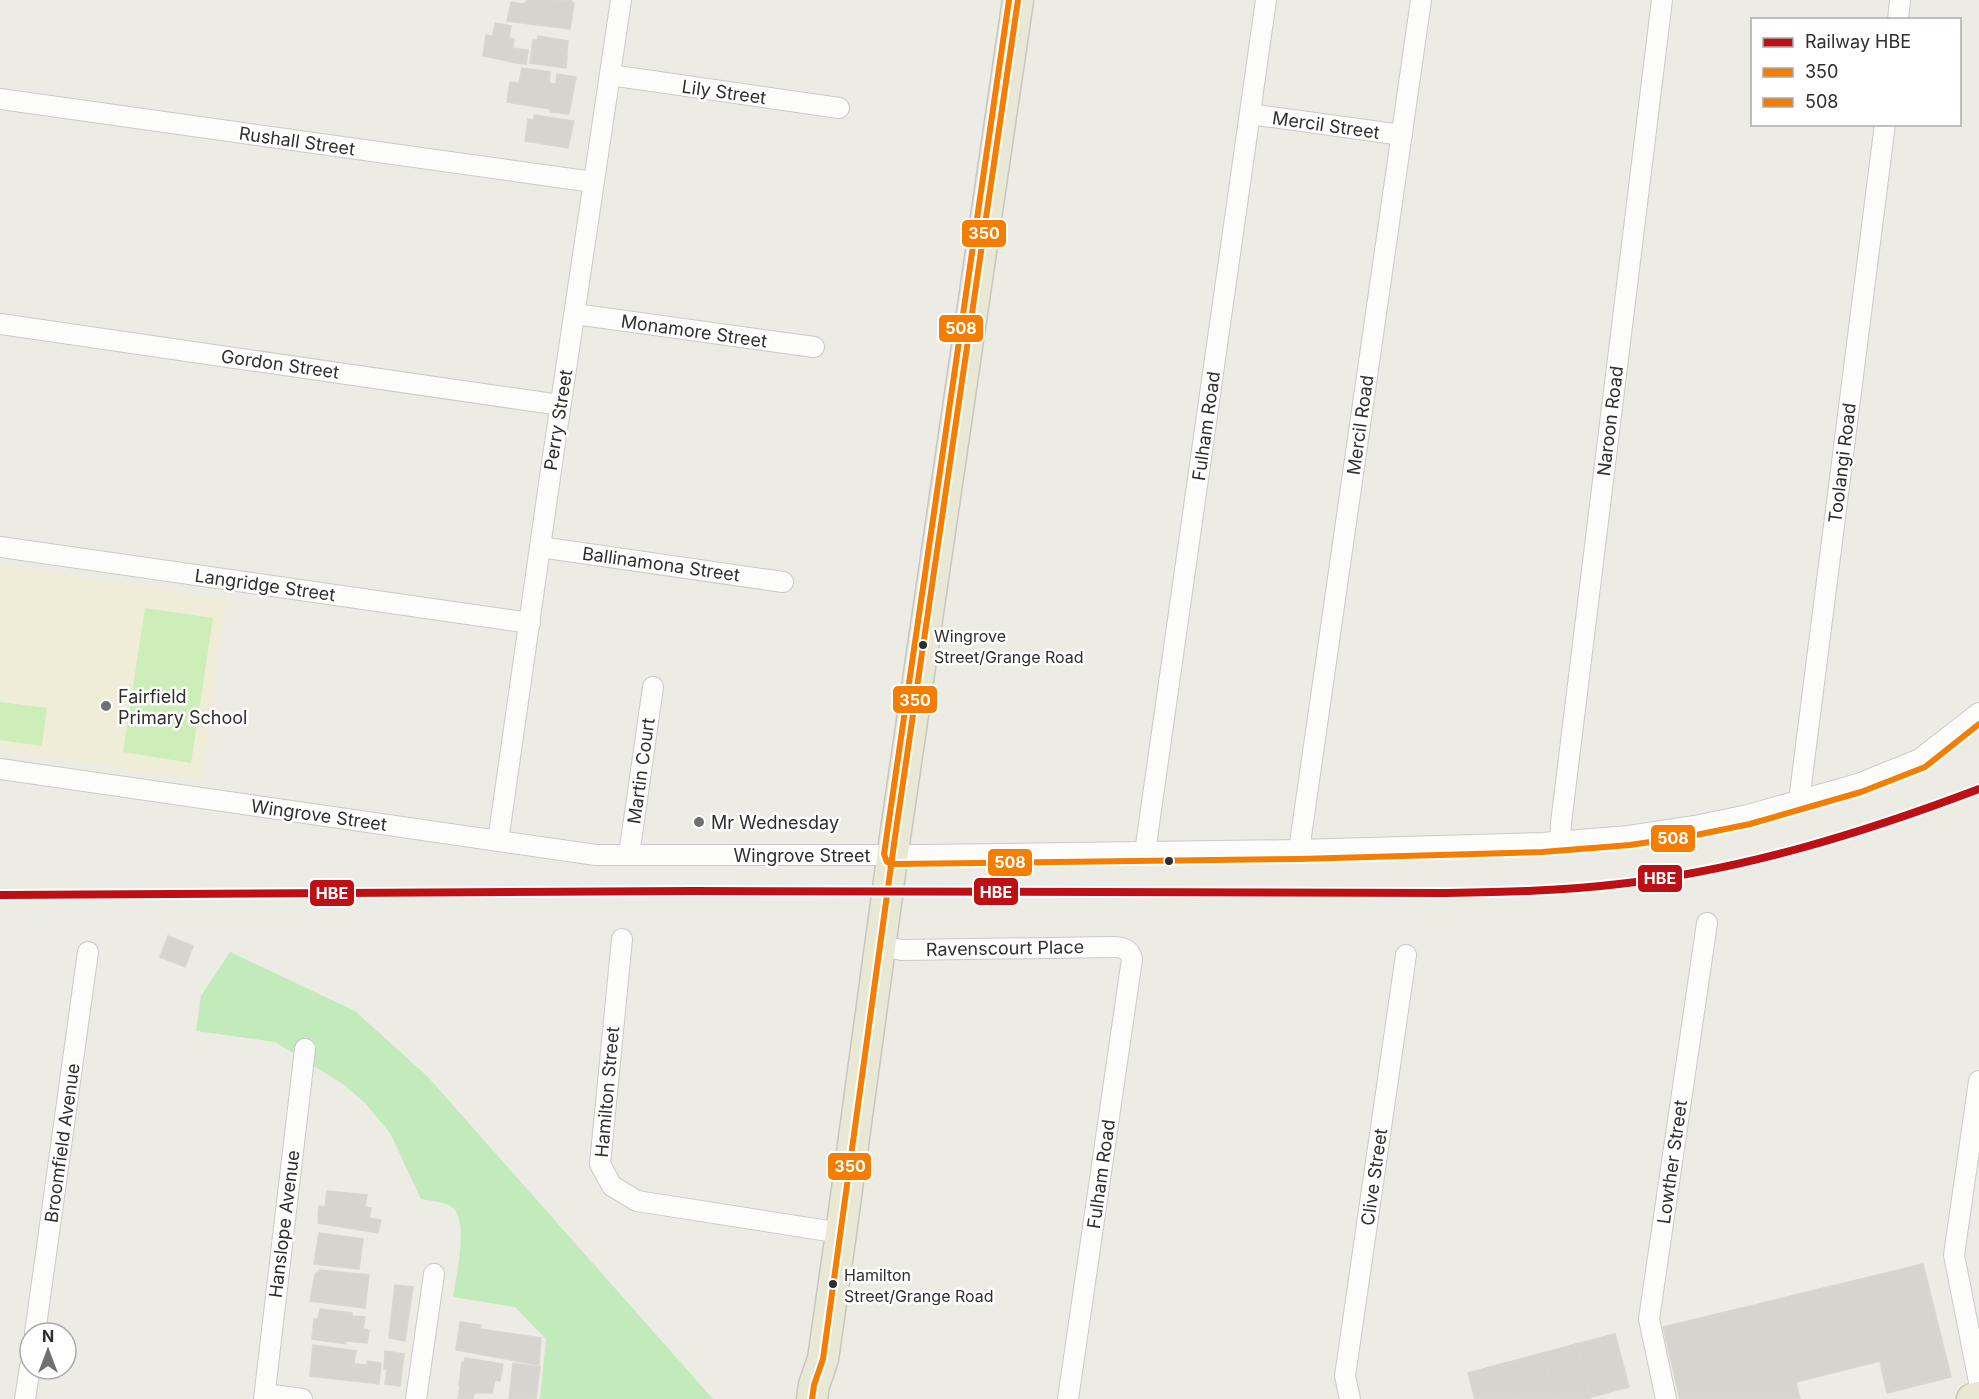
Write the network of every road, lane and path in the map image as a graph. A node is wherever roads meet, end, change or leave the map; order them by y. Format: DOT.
graph roads {
  1 [pos="621,0"];
  2 [pos="1018,0"];
  3 [pos="1266,0"];
  4 [pos="1421,0"];
  5 [pos="1662,0"];
  6 [pos="1900,0"];
  7 [pos="1898,18"];
  8 [pos="610,75"];
  9 [pos="0,99"];
  10 [pos="839,108"];
  11 [pos="1250,114"];
  12 [pos="1885,126"];
  13 [pos="1402,135"];
  14 [pos="593,182"];
  15 [pos="575,314"];
  16 [pos="0,324"];
  17 [pos="814,347"];
  18 [pos="560,405"];
  19 [pos="0,547"];
  20 [pos="540,547"];
  21 [pos="783,582"];
  22 [pos="530,623"];
  23 [pos="653,687"];
  24 [pos="1979,713"];
  25 [pos="0,769"];
  26 [pos="1799,801"];
  27 [pos="498,841"];
  28 [pos="1560,842"];
  29 [pos="1299,850"];
  30 [pos="1146,852"];
  31 [pos="629,855"];
  32 [pos="891,868"];
  33 [pos="1707,923"];
  34 [pos="621,939"];
  35 [pos="881,945"];
  36 [pos="1128,951"];
  37 [pos="88,952"];
  38 [pos="1406,955"];
  39 [pos="305,1049"];
  40 [pos="1979,1081"];
  41 [pos="842,1233"];
  42 [pos="434,1274"];
  43 [pos="37,1321"];
  44 [pos="823,1359"];
  45 [pos="28,1381"];
  46 [pos="1979,1382"];
  47 [pos="264,1397"];
  48 [pos="1979,1397"];
  49 [pos="25,1399"];
  50 [pos="302,1399"];
  51 [pos="416,1399"];
  52 [pos="812,1399"];
  53 [pos="830,1399"];
  54 [pos="1068,1399"];
  55 [pos="1350,1399"];
  56 [pos="1666,1399"];
  57 [pos="1972,1399"];
  1 -- 8 [label="street, Perry Street"];
  2 -- 32 [label="main road"];
  3 -- 11 [label="street, Fulham Road"];
  4 -- 13 [label="street, Mercil Road"];
  5 -- 28 [label="street, Naroon Road"];
  6 -- 7 [label="street"];
  8 -- 10 [label="street, Lily Street"];
  8 -- 14 [label="street, Perry Street"];
  9 -- 14 [label="street, Rushall Street"];
  11 -- 13 [label="street, Mercil Street"];
  11 -- 30 [label="street, Fulham Road"];
  12 -- 26 [label="street, Toolangi Road"];
  13 -- 29 [label="street, Mercil Road"];
  14 -- 15 [label="street, Perry Street"];
  15 -- 17 [label="street, Monamore Street"];
  15 -- 18 [label="street, Perry Street"];
  16 -- 18 [label="street, Gordon Street"];
  18 -- 20 [label="street, Perry Street"];
  19 -- 22 [label="street, Langridge Street"];
  20 -- 21 [label="street, Ballinamona Street"];
  20 -- 22 [label="street, Perry Street"];
  22 -- 27 [label="street, Perry Street"];
  23 -- 31 [label="street, Martin Court"];
  24 -- 26 [label="street, Wingrove Street"];
  25 -- 27 [label="street, Wingrove Street"];
  26 -- 28 [label="street, Wingrove Street"];
  27 -- 31 [label="street, Wingrove Street"];
  28 -- 29 [label="street, Wingrove Street"];
  29 -- 30 [label="street, Wingrove Street"];
  30 -- 32 [label="street, Wingrove Street"];
  31 -- 32 [label="street, Wingrove Street"];
  32 -- 35 [label="main road"];
  33 -- 56 [label="street, Lowther Street"];
  34 -- 41 [label="street, Hamilton Street"];
  35 -- 36 [label="street, Ravenscourt Place"];
  35 -- 41 [label="main road"];
  36 -- 54 [label="street, Fulham Road"];
  37 -- 43 [label="street, Broomfield Avenue"];
  38 -- 55 [label="street, Clive Street"];
  39 -- 47 [label="street, Hanslope Avenue"];
  40 -- 46 [label="street"];
  41 -- 44 [label="main road"];
  42 -- 51 [label="street"];
  44 -- 52 [label="main road"];
  44 -- 53 [label="main road"];
  45 -- 49 [label="street"];
  47 -- 50 [label="street"];
  48 -- 57 [label="main road"];
}
